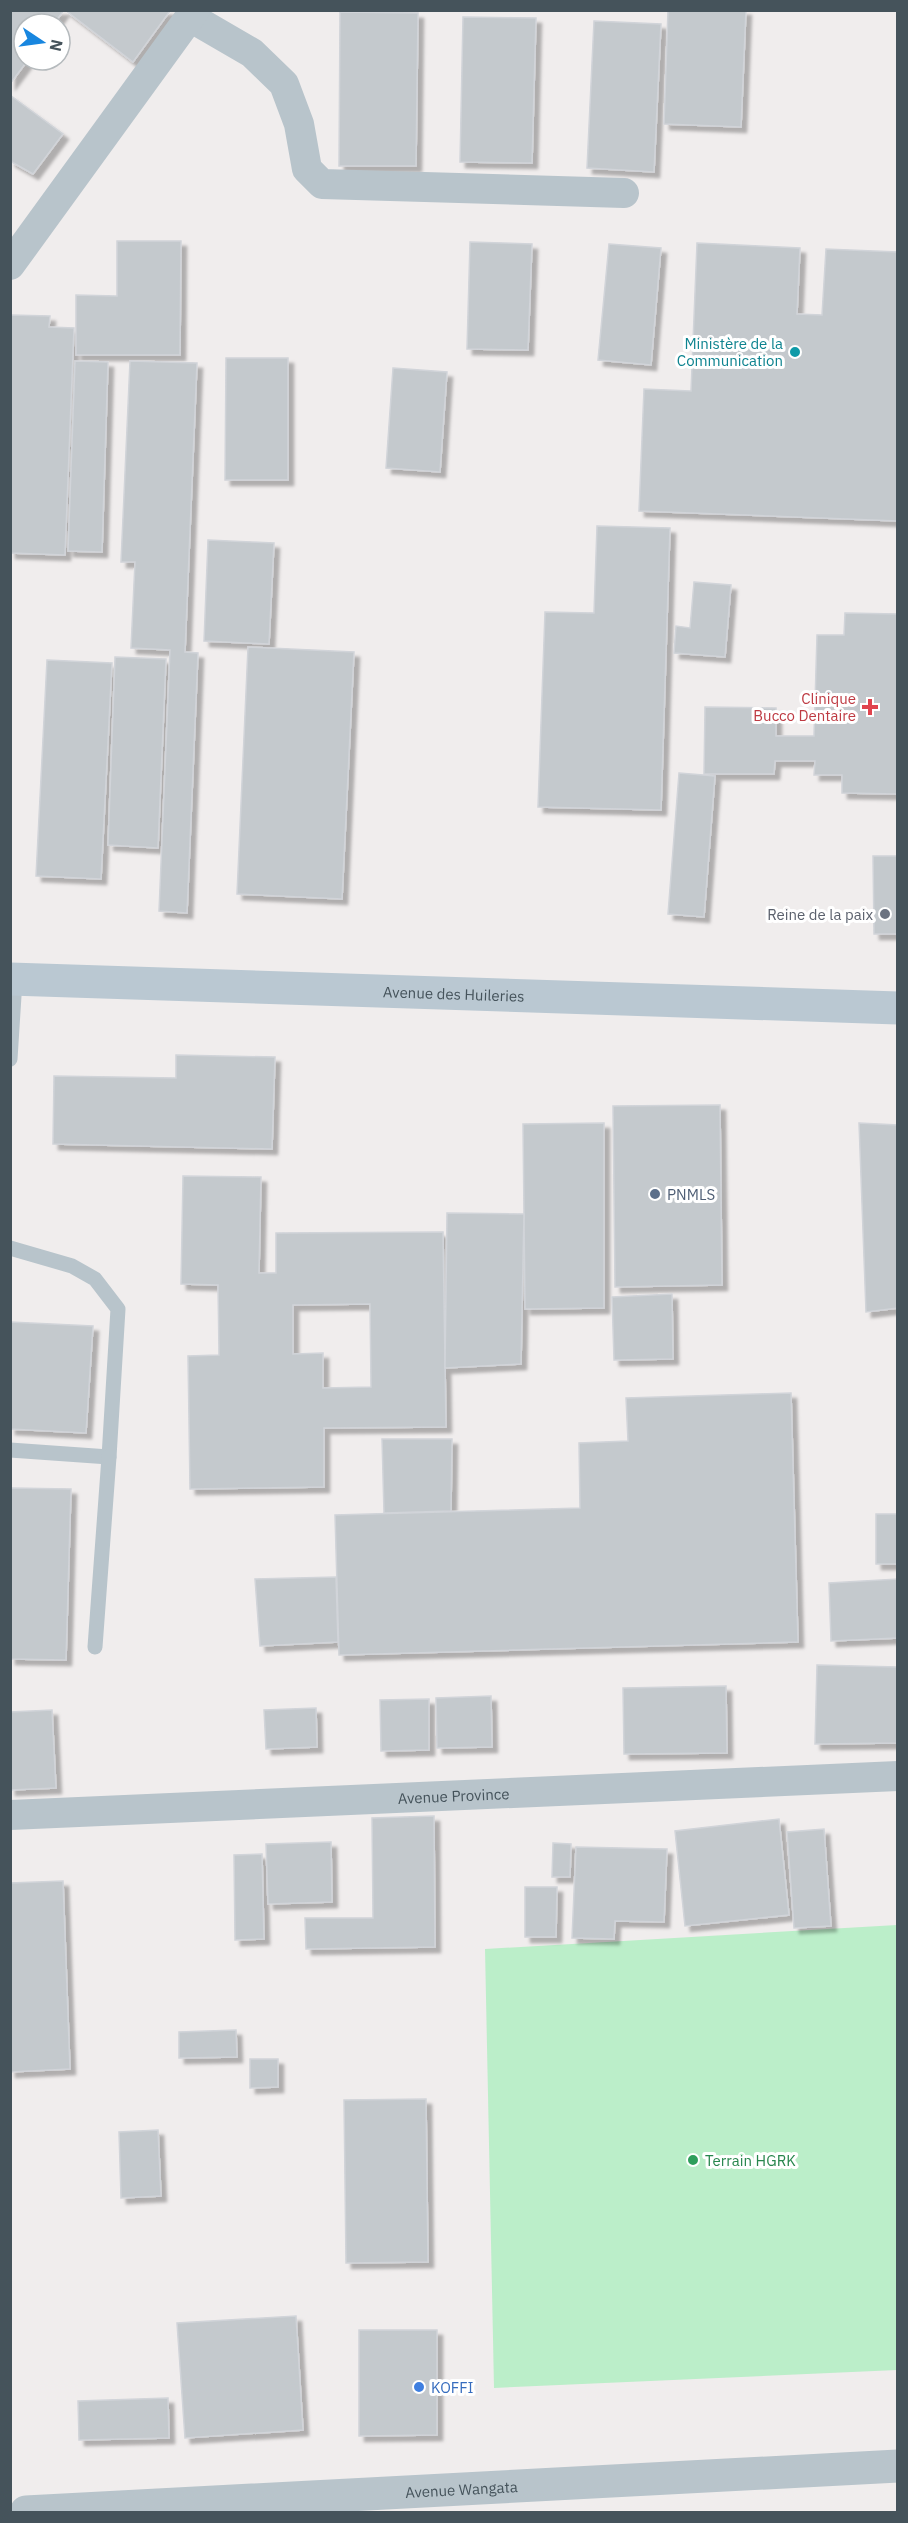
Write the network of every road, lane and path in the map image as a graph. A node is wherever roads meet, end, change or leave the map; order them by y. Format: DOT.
graph roads {
  1 [pos="192,14"];
  2 [pos="624,193"];
  3 [pos="10,265"];
  4 [pos="13,979"];
  5 [pos="897,1008"];
  6 [pos="10,1059"];
  7 [pos="10,1248"];
  8 [pos="10,1450"];
  9 [pos="109,1457"];
  10 [pos="95,1647"];
  11 [pos="897,1776"];
  12 [pos="10,1815"];
  13 [pos="897,2466"];
  14 [pos="26,2512"];
  1 -- 2 [label="street"];
  1 -- 3 [label="street"];
  4 -- 5 [label="main road, Avenue des Huileries"];
  4 -- 6 [label="lane"];
  7 -- 9 [label="lane"];
  8 -- 9 [label="lane"];
  9 -- 10 [label="lane"];
  11 -- 12 [label="street, Avenue Province"];
  13 -- 14 [label="street, Avenue Wangata"];
}
